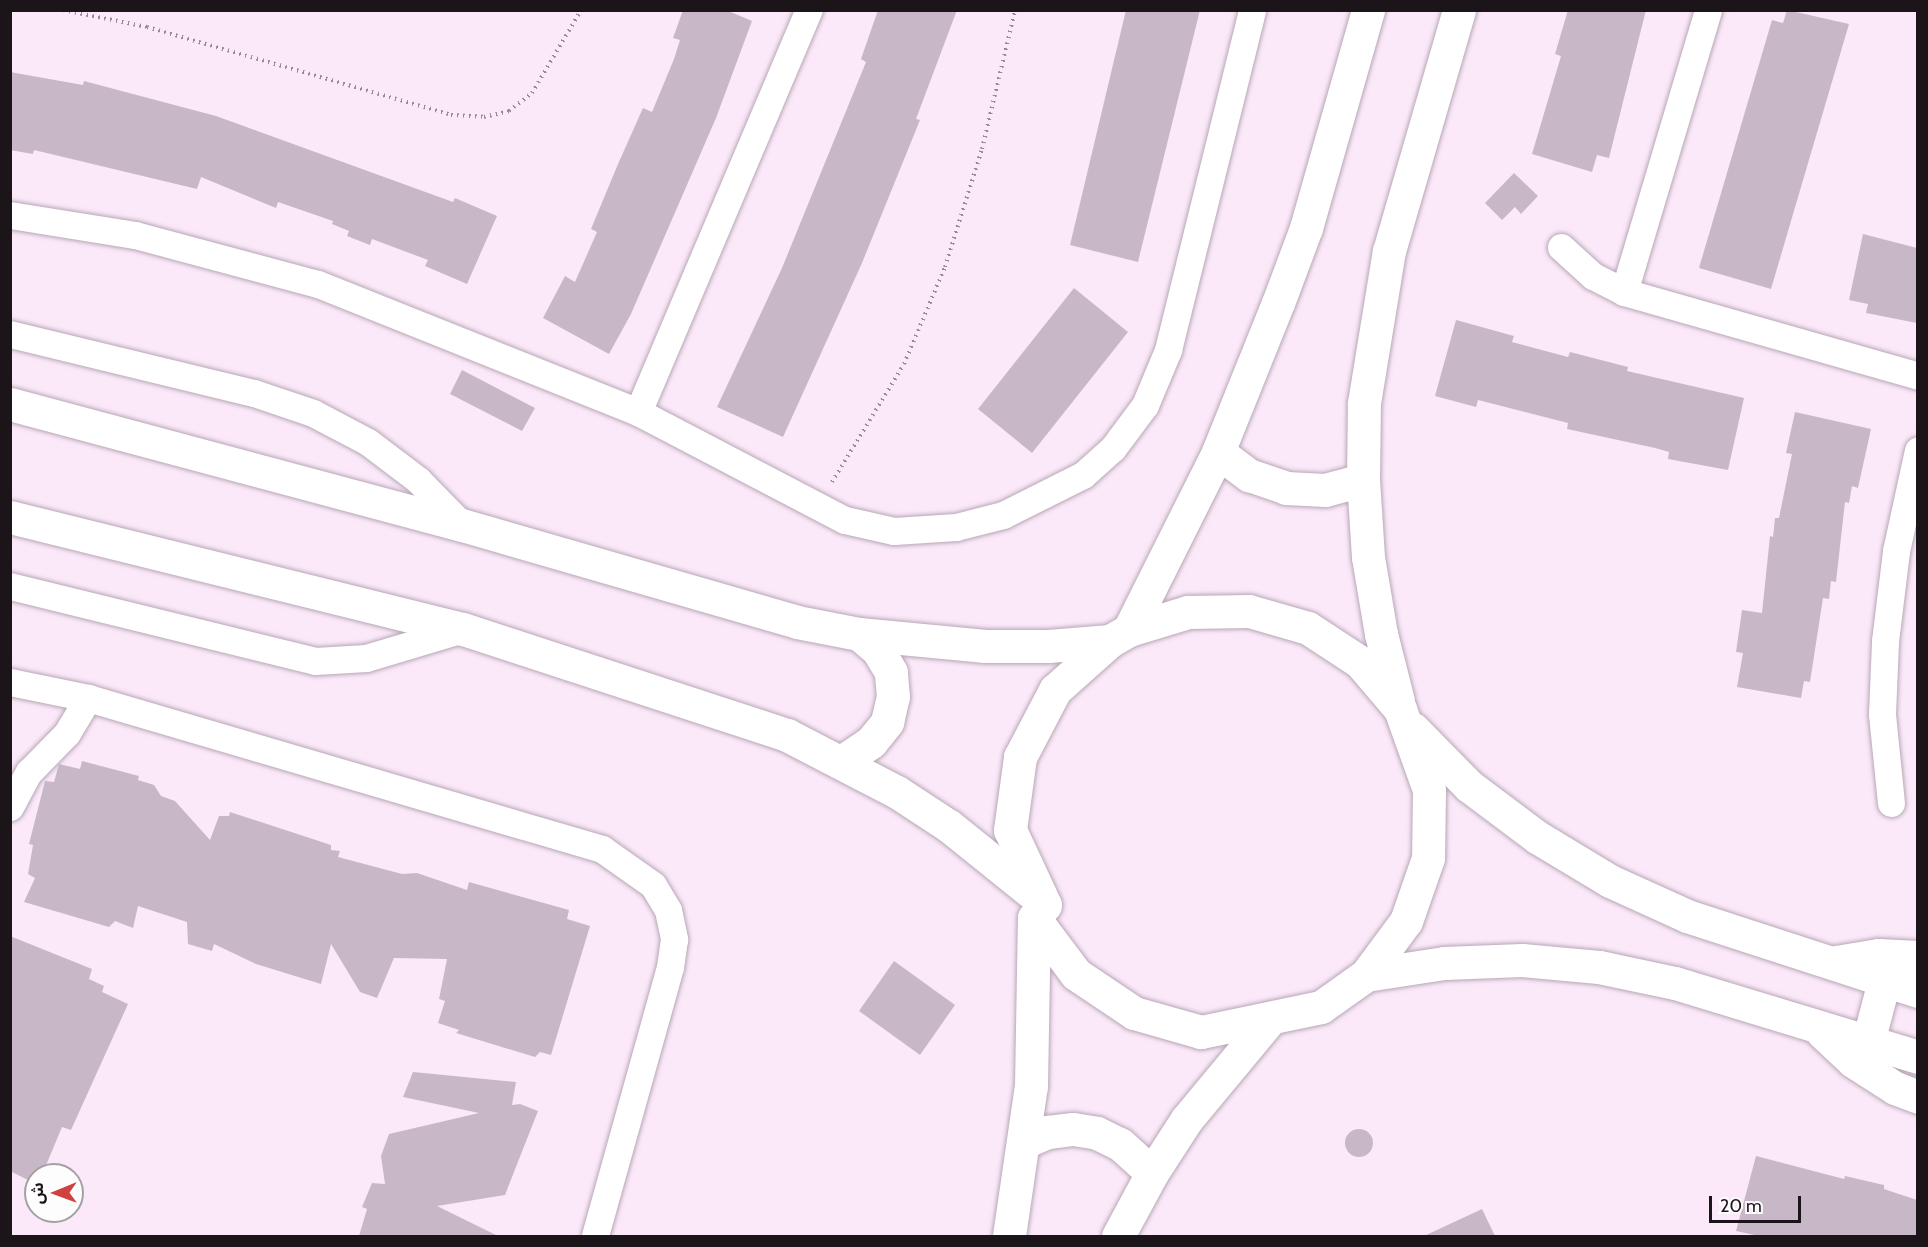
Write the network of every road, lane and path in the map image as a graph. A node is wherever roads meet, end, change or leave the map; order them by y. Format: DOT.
graph roads {
  1 [pos="63,10"];
  2 [pos="581,10"];
  3 [pos="809,10"];
  4 [pos="1015,10"];
  5 [pos="1252,10"];
  6 [pos="1368,10"];
  7 [pos="1459,10"];
  8 [pos="1707,10"];
  9 [pos="10,215"];
  10 [pos="1561,248"];
  11 [pos="1624,292"];
  12 [pos="10,334"];
  13 [pos="1917,376"];
  14 [pos="10,404"];
  15 [pos="638,412"];
  16 [pos="1917,450"];
  17 [pos="1218,452"];
  18 [pos="1363,480"];
  19 [pos="818,506"];
  20 [pos="10,517"];
  21 [pos="462,525"];
  22 [pos="10,586"];
  23 [pos="463,629"];
  24 [pos="859,634"];
  25 [pos="1120,636"];
  26 [pos="10,682"];
  27 [pos="88,698"];
  28 [pos="1405,717"];
  29 [pos="843,762"];
  30 [pos="1891,803"];
  31 [pos="10,807"];
  32 [pos="1040,911"];
  33 [pos="1917,957"];
  34 [pos="1829,963"];
  35 [pos="1366,975"];
  36 [pos="1884,981"];
  37 [pos="1917,992"];
  38 [pos="1271,1018"];
  39 [pos="1816,1027"];
  40 [pos="1868,1042"];
  41 [pos="1917,1057"];
  42 [pos="1917,1097"];
  43 [pos="1024,1142"];
  44 [pos="1152,1173"];
  45 [pos="595,1236"];
  46 [pos="1009,1236"];
  47 [pos="1118,1236"];
  1 -- 2 [label="path"];
  3 -- 15 [label="street"];
  4 -- 19 [label="path"];
  5 -- 19 [label="street"];
  6 -- 17 [label="street"];
  7 -- 18 [label="street"];
  8 -- 11 [label="street"];
  9 -- 15 [label="street"];
  10 -- 11 [label="street"];
  11 -- 13 [label="street"];
  12 -- 21 [label="street"];
  14 -- 21 [label="street"];
  15 -- 19 [label="street"];
  16 -- 30 [label="street"];
  17 -- 18 [label="street"];
  17 -- 25 [label="street"];
  18 -- 28 [label="street"];
  20 -- 23 [label="street"];
  21 -- 24 [label="street"];
  22 -- 23 [label="street"];
  23 -- 29 [label="street"];
  24 -- 25 [label="street"];
  24 -- 29 [label="street"];
  25 -- 28 [label="street"];
  25 -- 32 [label="street"];
  26 -- 27 [label="street"];
  27 -- 31 [label="street"];
  27 -- 45 [label="street"];
  28 -- 34 [label="street"];
  28 -- 35 [label="street"];
  29 -- 32 [label="street"];
  32 -- 38 [label="street"];
  32 -- 43 [label="street"];
  33 -- 34 [label="street"];
  34 -- 36 [label="street"];
  35 -- 38 [label="street"];
  35 -- 39 [label="street"];
  36 -- 37 [label="street"];
  36 -- 40 [label="street"];
  38 -- 44 [label="street"];
  39 -- 40 [label="street"];
  39 -- 42 [label="street"];
  40 -- 41 [label="street"];
  43 -- 44 [label="street"];
  43 -- 46 [label="street"];
  44 -- 47 [label="street"];
}
